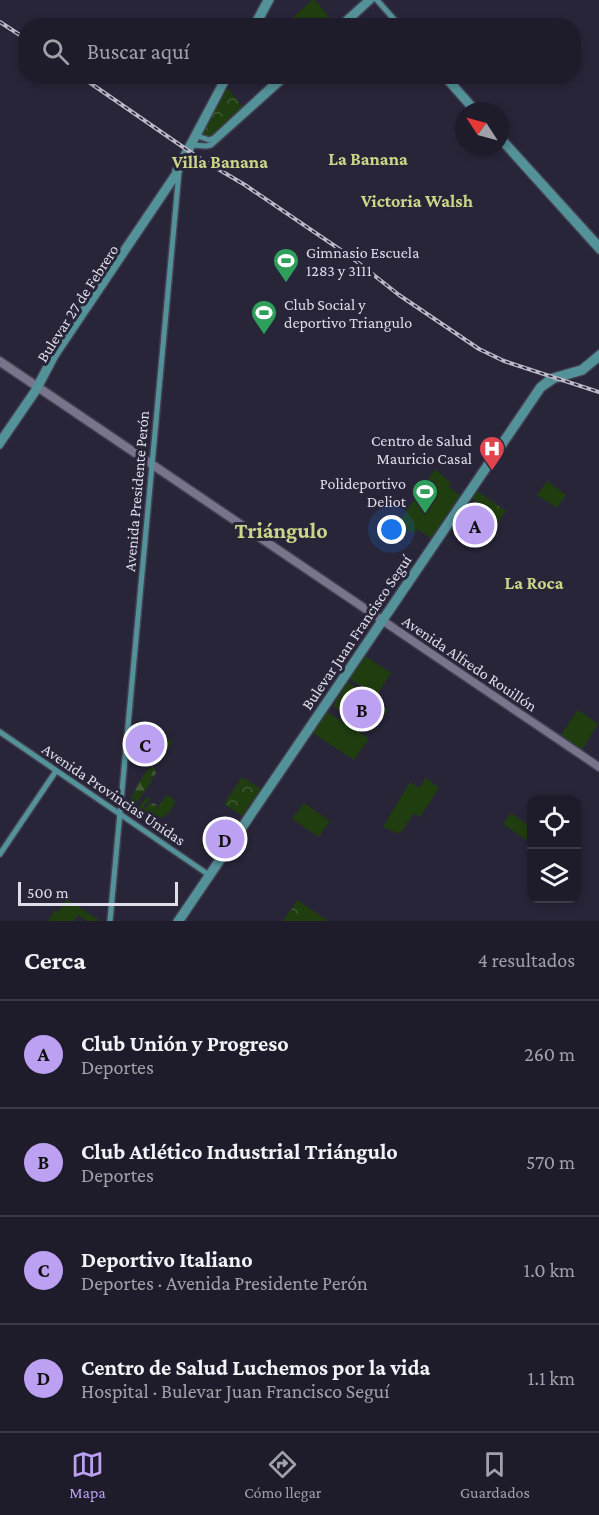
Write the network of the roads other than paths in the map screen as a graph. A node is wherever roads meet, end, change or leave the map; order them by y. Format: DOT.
graph roads {
  1 [pos="266,0"];
  2 [pos="271,0"];
  3 [pos="367,0"];
  4 [pos="374,0"];
  5 [pos="256,18"];
  6 [pos="261,18"];
  7 [pos="347,18"];
  8 [pos="353,18"];
  9 [pos="389,18"];
  10 [pos="392,18"];
  11 [pos="223,84"];
  12 [pos="272,84"];
  13 [pos="279,84"];
  14 [pos="449,84"];
  15 [pos="454,84"];
  16 [pos="465,102"];
  17 [pos="470,102"];
  18 [pos="196,135"];
  19 [pos="193,145"];
  20 [pos="509,145"];
  21 [pos="509,151"];
  22 [pos="177,173"];
  23 [pos="174,181"];
  24 [pos="162,196"];
  25 [pos="174,204"];
  26 [pos="599,244"];
  27 [pos="599,251"];
  28 [pos="599,353"];
  29 [pos="599,359"];
  30 [pos="0,361"];
  31 [pos="38,386"];
  32 [pos="0,439"];
  33 [pos="0,446"];
  34 [pos="150,463"];
  35 [pos="383,620"];
  36 [pos="0,735"];
  37 [pos="599,767"];
  38 [pos="54,771"];
  39 [pos="118,814"];
  40 [pos="0,848"];
  41 [pos="0,854"];
  42 [pos="208,875"];
  43 [pos="108,921"];
  44 [pos="176,921"];
  45 [pos="181,921"];
  1 -- 5 [label="main road"];
  2 -- 6 [label="main road"];
  3 -- 7 [label="main road"];
  4 -- 8 [label="main road"];
  4 -- 9 [label="main road"];
  4 -- 10 [label="main road"];
  11 -- 18 [label="main road, Avenida Presidente Perón"];
  12 -- 18 [label="main road"];
  13 -- 19 [label="main road"];
  14 -- 16 [label="main road"];
  15 -- 17 [label="main road"];
  18 -- 19 [label="main road, Avenida Presidente Perón"];
  18 -- 22 [label="main road, Avenida Presidente Perón"];
  19 -- 22 [label="main road, Avenida Presidente Perón"];
  20 -- 26 [label="main road"];
  21 -- 27 [label="main road"];
  22 -- 23 [label="main road, Avenida Presidente Perón"];
  22 -- 24 [label="main road, Bulevar 27 de Febrero"];
  22 -- 25 [label="main road, Avenida Presidente Perón"];
  23 -- 24 [label="main road, Bulevar 27 de Febrero"];
  23 -- 25 [label="main road, Avenida Presidente Perón"];
  24 -- 25 [label="main road"];
  24 -- 31 [label="main road, Bulevar 27 de Febrero"];
  25 -- 34 [label="main road, Avenida Presidente Perón"];
  28 -- 35 [label="main road, Bulevar Juan Francisco Seguí"];
  29 -- 35 [label="main road, Bulevar Juan Francisco Seguí"];
  30 -- 31 [label="street, Avenida Alfredo Rouillón"];
  31 -- 32 [label="main road, Bulevar 27 de Febrero"];
  31 -- 33 [label="main road, Bulevar 27 de Febrero"];
  31 -- 34 [label="street, Avenida Alfredo Rouillón"];
  34 -- 35 [label="street, Avenida Alfredo Rouillón"];
  34 -- 39 [label="main road, Avenida Presidente Perón"];
  35 -- 37 [label="street, Avenida Alfredo Rouillón"];
  35 -- 42 [label="main road, Bulevar Juan Francisco Seguí"];
  36 -- 38 [label="main road, Avenida Provincias Unidas"];
  38 -- 39 [label="main road, Avenida Provincias Unidas"];
  38 -- 40 [label="main road"];
  38 -- 41 [label="main road"];
  39 -- 42 [label="main road, Avenida Provincias Unidas"];
  39 -- 43 [label="main road, Avenida Presidente Perón"];
  42 -- 44 [label="main road, Bulevar Juan Francisco Seguí"];
  42 -- 45 [label="main road, Bulevar Juan Francisco Seguí"];
}
